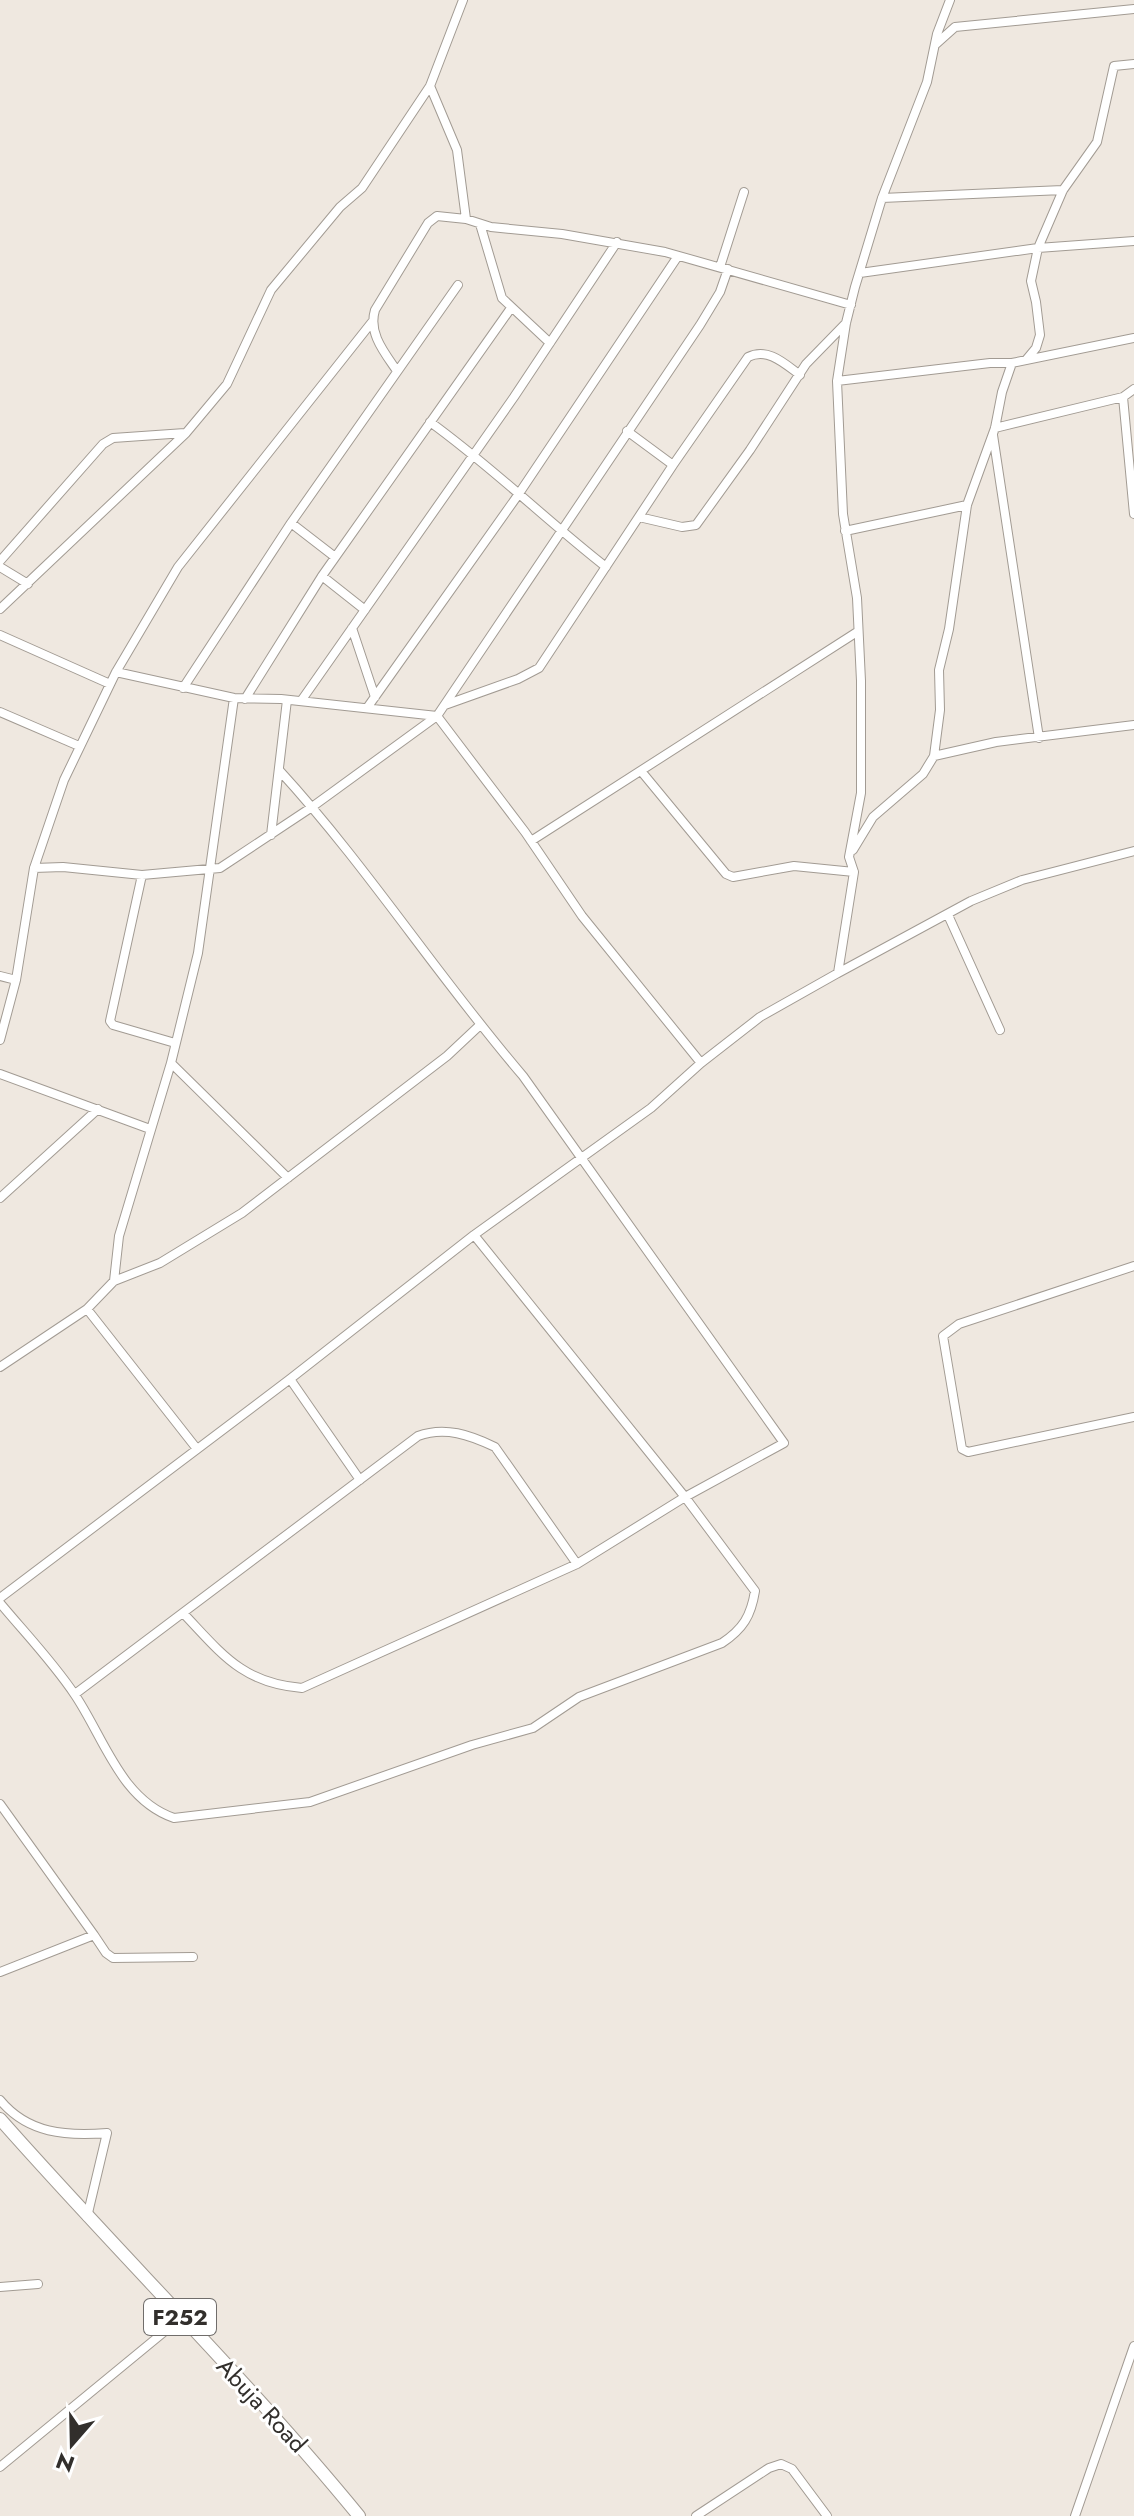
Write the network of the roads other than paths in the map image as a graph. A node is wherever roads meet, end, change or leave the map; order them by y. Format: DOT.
graph roads {
  1 [pos="463,0"];
  2 [pos="950,0"];
  3 [pos="1134,9"];
  4 [pos="936,44"];
  5 [pos="1134,64"];
  6 [pos="430,86"];
  7 [pos="1063,190"];
  8 [pos="744,192"];
  9 [pos="882,198"];
  10 [pos="466,219"];
  11 [pos="480,224"];
  12 [pos="1134,241"];
  13 [pos="617,242"];
  14 [pos="1038,248"];
  15 [pos="678,256"];
  16 [pos="724,268"];
  17 [pos="860,273"];
  18 [pos="458,285"];
  19 [pos="851,305"];
  20 [pos="511,308"];
  21 [pos="372,322"];
  22 [pos="846,323"];
  23 [pos="1134,338"];
  24 [pos="550,343"];
  25 [pos="1026,360"];
  26 [pos="1012,363"];
  27 [pos="397,371"];
  28 [pos="800,375"];
  29 [pos="837,381"];
  30 [pos="1134,389"];
  31 [pos="1123,397"];
  32 [pos="430,422"];
  33 [pos="627,431"];
  34 [pos="994,431"];
  35 [pos="186,433"];
  36 [pos="474,454"];
  37 [pos="673,465"];
  38 [pos="518,495"];
  39 [pos="967,505"];
  40 [pos="1134,514"];
  41 [pos="639,517"];
  42 [pos="291,523"];
  43 [pos="560,531"];
  44 [pos="845,531"];
  45 [pos="335,557"];
  46 [pos="0,561"];
  47 [pos="0,567"];
  48 [pos="606,567"];
  49 [pos="322,576"];
  50 [pos="28,584"];
  51 [pos="0,609"];
  52 [pos="365,610"];
  53 [pos="352,628"];
  54 [pos="857,632"];
  55 [pos="0,635"];
  56 [pos="116,672"];
  57 [pos="110,684"];
  58 [pos="183,688"];
  59 [pos="375,697"];
  60 [pos="234,698"];
  61 [pos="245,699"];
  62 [pos="287,700"];
  63 [pos="301,701"];
  64 [pos="444,705"];
  65 [pos="367,708"];
  66 [pos="0,712"];
  67 [pos="437,716"];
  68 [pos="1134,725"];
  69 [pos="1039,738"];
  70 [pos="79,746"];
  71 [pos="934,756"];
  72 [pos="279,770"];
  73 [pos="641,771"];
  74 [pos="312,807"];
  75 [pos="271,835"];
  76 [pos="531,841"];
  77 [pos="1134,851"];
  78 [pos="849,857"];
  79 [pos="34,868"];
  80 [pos="211,871"];
  81 [pos="854,872"];
  82 [pos="142,875"];
  83 [pos="948,915"];
  84 [pos="838,973"];
  85 [pos="0,976"];
  86 [pos="16,980"];
  87 [pos="479,1026"];
  88 [pos="1000,1030"];
  89 [pos="0,1040"];
  90 [pos="175,1043"];
  91 [pos="171,1063"];
  92 [pos="701,1063"];
  93 [pos="0,1074"];
  94 [pos="98,1109"];
  95 [pos="150,1129"];
  96 [pos="584,1158"];
  97 [pos="288,1178"];
  98 [pos="0,1198"];
  99 [pos="474,1235"];
  100 [pos="1134,1266"];
  101 [pos="114,1281"];
  102 [pos="87,1309"];
  103 [pos="0,1367"];
  104 [pos="290,1379"];
  105 [pos="1134,1417"];
  106 [pos="197,1449"];
  107 [pos="360,1480"];
  108 [pos="685,1497"];
  109 [pos="577,1564"];
  110 [pos="0,1600"];
  111 [pos="183,1613"];
  112 [pos="75,1694"];
  113 [pos="0,1804"];
  114 [pos="94,1935"];
  115 [pos="193,1957"];
  116 [pos="0,1972"];
  117 [pos="0,2100"];
  118 [pos="0,2119"];
  119 [pos="87,2218"];
  120 [pos="38,2284"];
  121 [pos="0,2287"];
  122 [pos="181,2318"];
  123 [pos="1134,2346"];
  124 [pos="0,2467"];
  125 [pos="359,2516"];
  126 [pos="696,2516"];
  127 [pos="827,2516"];
  128 [pos="1075,2516"];
  1 -- 6 [label="street"];
  2 -- 4 [label="street"];
  3 -- 4 [label="street"];
  4 -- 9 [label="street"];
  5 -- 7 [label="street"];
  6 -- 10 [label="street"];
  6 -- 35 [label="street"];
  7 -- 9 [label="street"];
  7 -- 14 [label="street"];
  8 -- 16 [label="street"];
  9 -- 17 [label="street"];
  10 -- 11 [label="street"];
  10 -- 21 [label="street"];
  11 -- 13 [label="street"];
  11 -- 20 [label="street"];
  12 -- 14 [label="street"];
  13 -- 15 [label="street"];
  13 -- 24 [label="street"];
  14 -- 17 [label="street"];
  14 -- 25 [label="street"];
  15 -- 16 [label="street"];
  15 -- 38 [label="street"];
  16 -- 19 [label="street"];
  16 -- 33 [label="street"];
  17 -- 19 [label="street"];
  18 -- 27 [label="street"];
  19 -- 22 [label="street"];
  20 -- 24 [label="street"];
  20 -- 32 [label="street"];
  21 -- 27 [label="street"];
  21 -- 56 [label="street"];
  22 -- 28 [label="street"];
  22 -- 29 [label="street"];
  23 -- 25 [label="street"];
  24 -- 36 [label="street"];
  25 -- 26 [label="street"];
  26 -- 29 [label="street"];
  26 -- 34 [label="street"];
  27 -- 42 [label="street"];
  28 -- 37 [label="street"];
  28 -- 41 [label="street"];
  29 -- 44 [label="street"];
  30 -- 31 [label="street"];
  31 -- 34 [label="street"];
  31 -- 40 [label="street"];
  32 -- 36 [label="street"];
  32 -- 45 [label="street"];
  33 -- 37 [label="street"];
  33 -- 43 [label="street"];
  34 -- 39 [label="street"];
  34 -- 69 [label="street"];
  35 -- 46 [label="street"];
  35 -- 50 [label="street"];
  36 -- 38 [label="street"];
  36 -- 52 [label="street"];
  37 -- 41 [label="street"];
  38 -- 43 [label="street"];
  38 -- 59 [label="street"];
  39 -- 44 [label="street"];
  39 -- 71 [label="street"];
  41 -- 48 [label="street"];
  42 -- 45 [label="street"];
  42 -- 58 [label="street"];
  43 -- 48 [label="street"];
  43 -- 64 [label="street"];
  44 -- 54 [label="street"];
  45 -- 49 [label="street"];
  47 -- 50 [label="street"];
  48 -- 64 [label="street"];
  49 -- 52 [label="street"];
  49 -- 61 [label="street"];
  50 -- 51 [label="street"];
  52 -- 53 [label="street"];
  53 -- 59 [label="street"];
  53 -- 63 [label="street"];
  54 -- 73 [label="street"];
  54 -- 78 [label="street"];
  55 -- 57 [label="street"];
  56 -- 57 [label="street"];
  56 -- 58 [label="street"];
  57 -- 70 [label="street"];
  58 -- 60 [label="street"];
  59 -- 65 [label="street"];
  60 -- 61 [label="street"];
  60 -- 80 [label="street"];
  61 -- 62 [label="street"];
  62 -- 63 [label="street"];
  62 -- 72 [label="street"];
  63 -- 65 [label="street"];
  64 -- 67 [label="street"];
  65 -- 67 [label="street"];
  66 -- 70 [label="street"];
  67 -- 74 [label="street"];
  67 -- 76 [label="street"];
  68 -- 69 [label="street"];
  69 -- 71 [label="street"];
  70 -- 79 [label="street"];
  71 -- 78 [label="street"];
  72 -- 74 [label="street"];
  72 -- 75 [label="street"];
  73 -- 76 [label="street"];
  73 -- 81 [label="street"];
  74 -- 75 [label="street"];
  74 -- 87 [label="street"];
  75 -- 80 [label="street"];
  76 -- 92 [label="street"];
  77 -- 83 [label="street"];
  78 -- 81 [label="street"];
  79 -- 82 [label="street"];
  79 -- 86 [label="street"];
  80 -- 82 [label="street"];
  80 -- 90 [label="street"];
  81 -- 84 [label="street"];
  82 -- 90 [label="street"];
  83 -- 84 [label="street"];
  83 -- 88 [label="street"];
  84 -- 92 [label="street"];
  85 -- 86 [label="street"];
  86 -- 89 [label="street"];
  87 -- 96 [label="street"];
  87 -- 97 [label="street"];
  90 -- 91 [label="street"];
  91 -- 95 [label="street"];
  91 -- 97 [label="street"];
  92 -- 96 [label="street"];
  93 -- 94 [label="street"];
  94 -- 95 [label="street"];
  94 -- 98 [label="street"];
  95 -- 101 [label="street"];
  96 -- 99 [label="street"];
  96 -- 108 [label="street"];
  97 -- 101 [label="street"];
  99 -- 104 [label="street"];
  99 -- 108 [label="street"];
  100 -- 105 [label="street"];
  101 -- 102 [label="street"];
  102 -- 103 [label="street"];
  102 -- 106 [label="street"];
  104 -- 106 [label="street"];
  104 -- 107 [label="street"];
  106 -- 110 [label="street"];
  107 -- 109 [label="street"];
  107 -- 111 [label="street"];
  108 -- 109 [label="street"];
  108 -- 112 [label="street"];
  109 -- 111 [label="street"];
  110 -- 112 [label="street"];
  111 -- 112 [label="street"];
  113 -- 114 [label="street"];
  114 -- 115 [label="street"];
  114 -- 116 [label="street"];
  117 -- 119 [label="street"];
  118 -- 119 [label="main road, Abuja Road / F252"];
  119 -- 122 [label="main road, Abuja Road / F252"];
  120 -- 121 [label="street"];
  122 -- 124 [label="street"];
  122 -- 125 [label="main road, Abuja Road / F252"];
  123 -- 128 [label="street"];
  126 -- 127 [label="street"];
}
